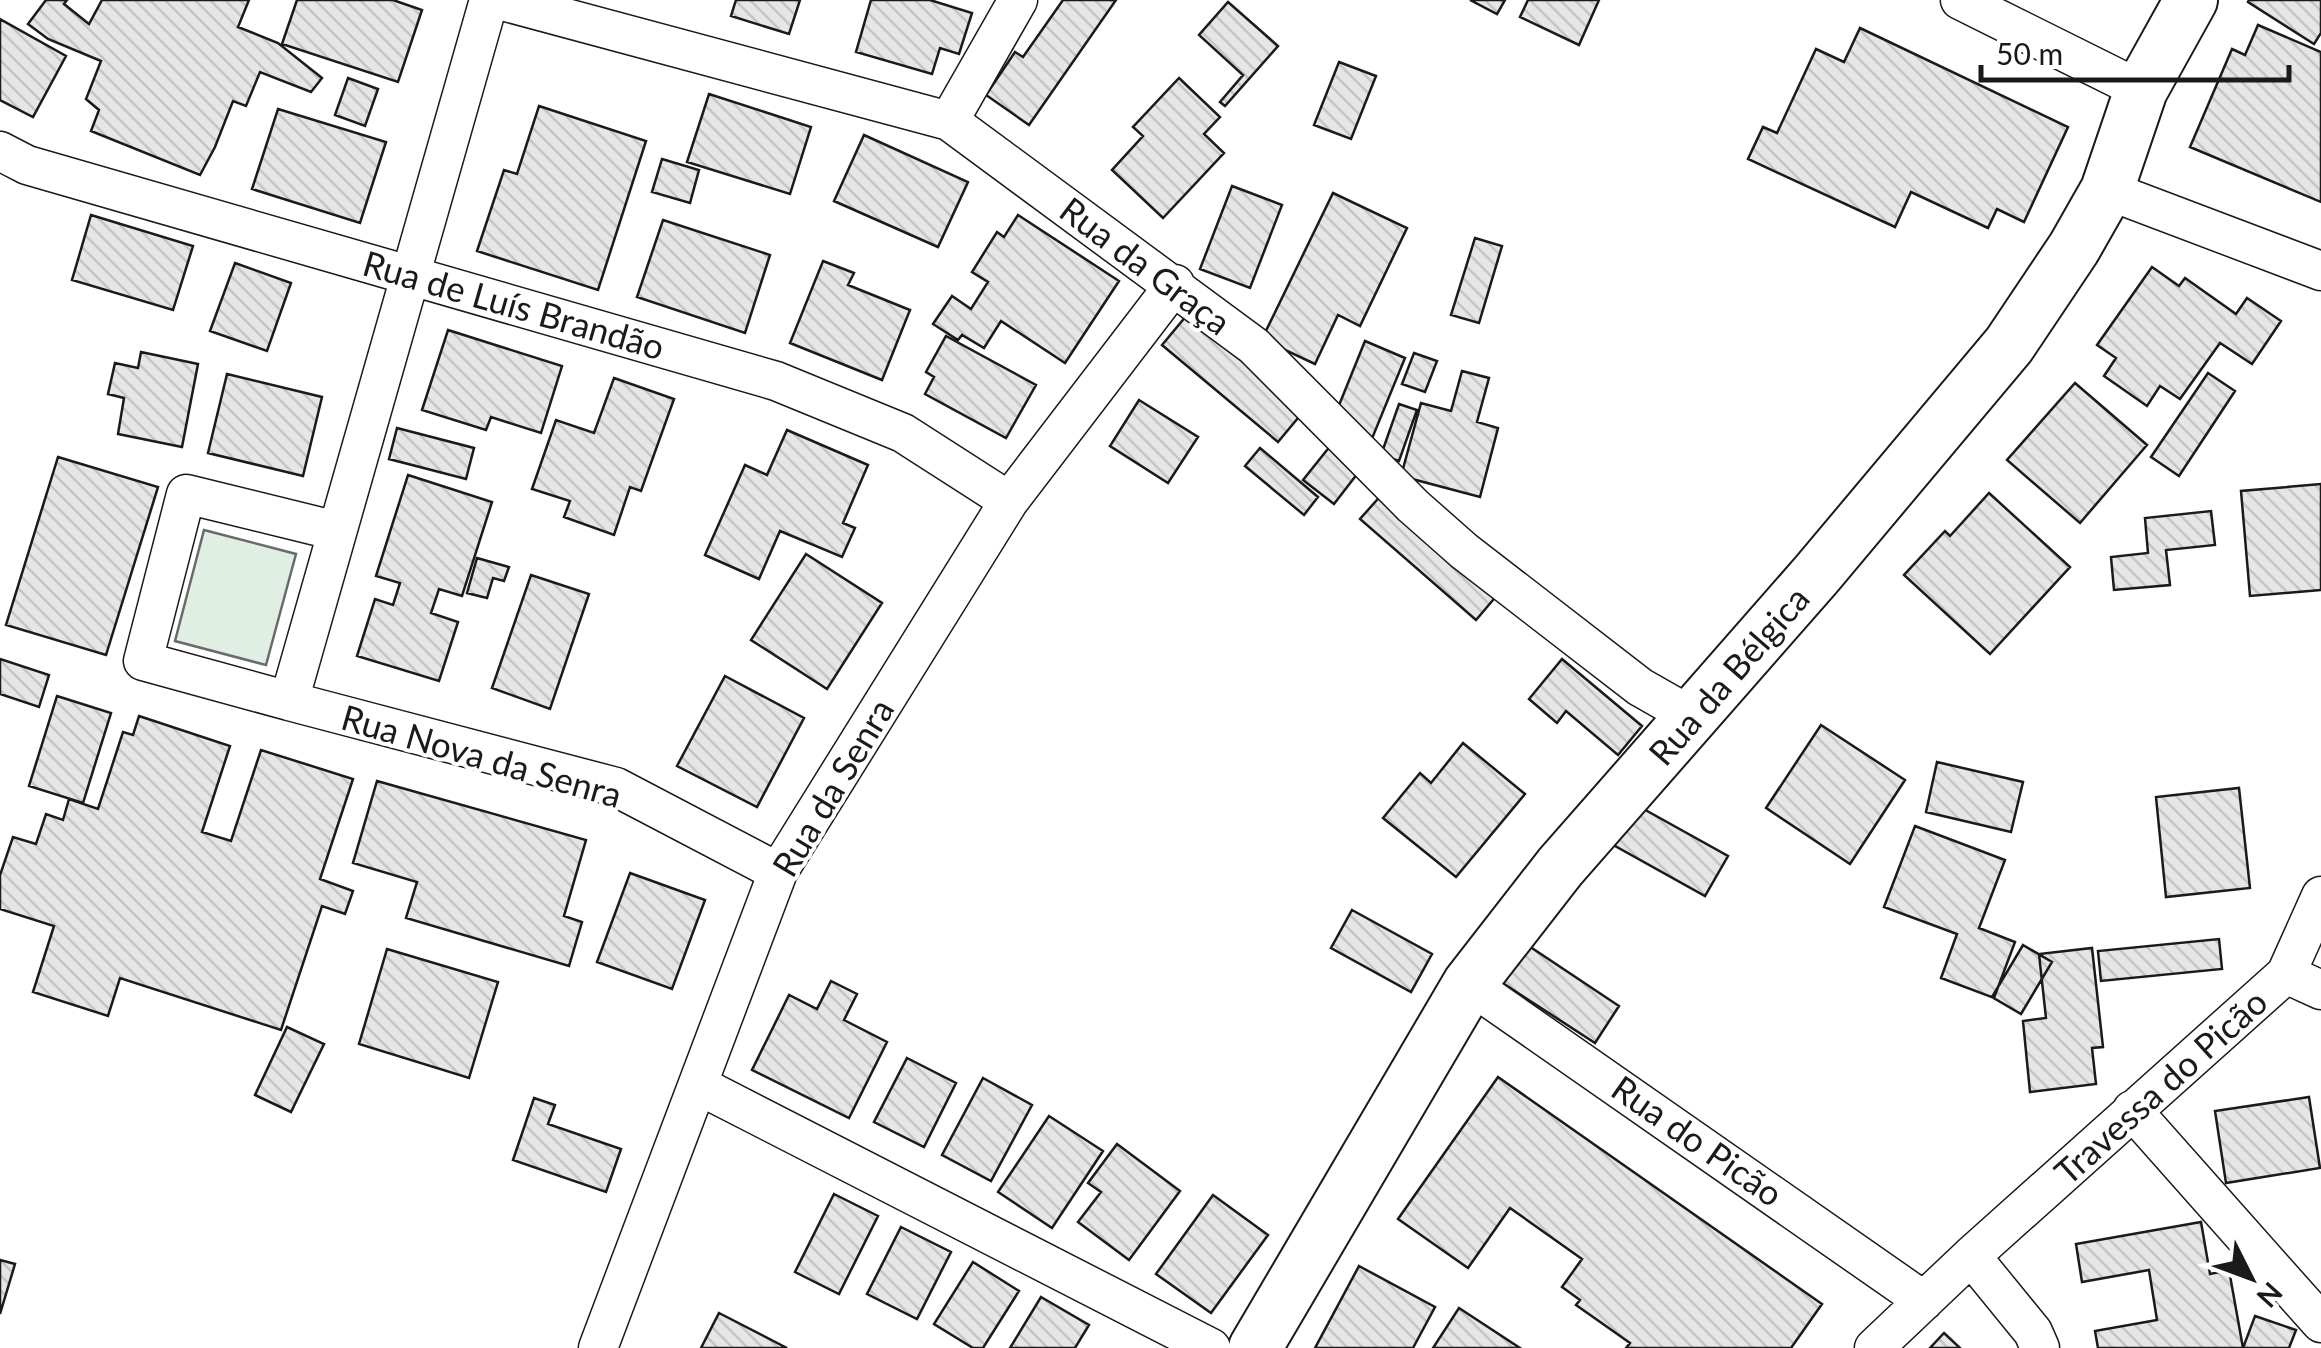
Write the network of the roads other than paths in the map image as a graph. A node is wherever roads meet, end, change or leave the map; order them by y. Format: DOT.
graph roads {
  1 [pos="489,0"];
  2 [pos="499,0"];
  3 [pos="1018,0"];
  4 [pos="1960,0"];
  5 [pos="2191,0"];
  6 [pos="2141,90"];
  7 [pos="949,121"];
  8 [pos="0,150"];
  9 [pos="2107,190"];
  10 [pos="2321,271"];
  11 [pos="411,273"];
  12 [pos="1174,284"];
  13 [pos="1009,501"];
  14 [pos="338,531"];
  15 [pos="290,701"];
  16 [pos="1691,716"];
  17 [pos="778,872"];
  18 [pos="2321,896"];
  19 [pos="2286,974"];
  20 [pos="1469,984"];
  21 [pos="2321,990"];
  22 [pos="698,1084"];
  23 [pos="2132,1110"];
  24 [pos="1970,1256"];
  25 [pos="1924,1300"];
  26 [pos="2321,1323"];
  27 [pos="598,1348"];
  28 [pos="1211,1348"];
  29 [pos="1256,1348"];
  30 [pos="1874,1348"];
  31 [pos="2040,1348"];
  1 -- 11 [label="street"];
  2 -- 7 [label="street, Rua da Graça"];
  3 -- 7 [label="street"];
  4 -- 6 [label="street"];
  5 -- 6 [label="main road, Rua da Bélgica"];
  6 -- 9 [label="main road, Rua da Bélgica"];
  7 -- 12 [label="street, Rua da Graça"];
  8 -- 11 [label="street, Rua de Luís Brandão"];
  9 -- 10 [label="street"];
  9 -- 16 [label="main road, Rua da Bélgica"];
  11 -- 13 [label="street, Rua de Luís Brandão"];
  11 -- 14 [label="street"];
  12 -- 13 [label="street, Rua da Senra"];
  12 -- 16 [label="street, Rua da Graça"];
  13 -- 17 [label="street, Rua da Senra"];
  14 -- 15 [label="street"];
  14 -- 15 [label="street, Rua Nova da Senra"];
  15 -- 17 [label="street, Rua Nova da Senra"];
  16 -- 20 [label="main road, Rua da Bélgica"];
  17 -- 22 [label="street, Rua da Senra"];
  18 -- 19 [label="street, Travessa do Picão"];
  19 -- 21 [label="street"];
  19 -- 23 [label="street, Travessa do Picão"];
  20 -- 25 [label="street, Rua do Picão"];
  20 -- 29 [label="main road, Rua da Bélgica"];
  22 -- 27 [label="street, Rua da Senra"];
  22 -- 28 [label="street"];
  23 -- 24 [label="street, Travessa do Picão"];
  23 -- 26 [label="street"];
  24 -- 25 [label="street, Travessa do Picão"];
  24 -- 31 [label="street"];
  25 -- 30 [label="street, Travessa do Picão"];
}
